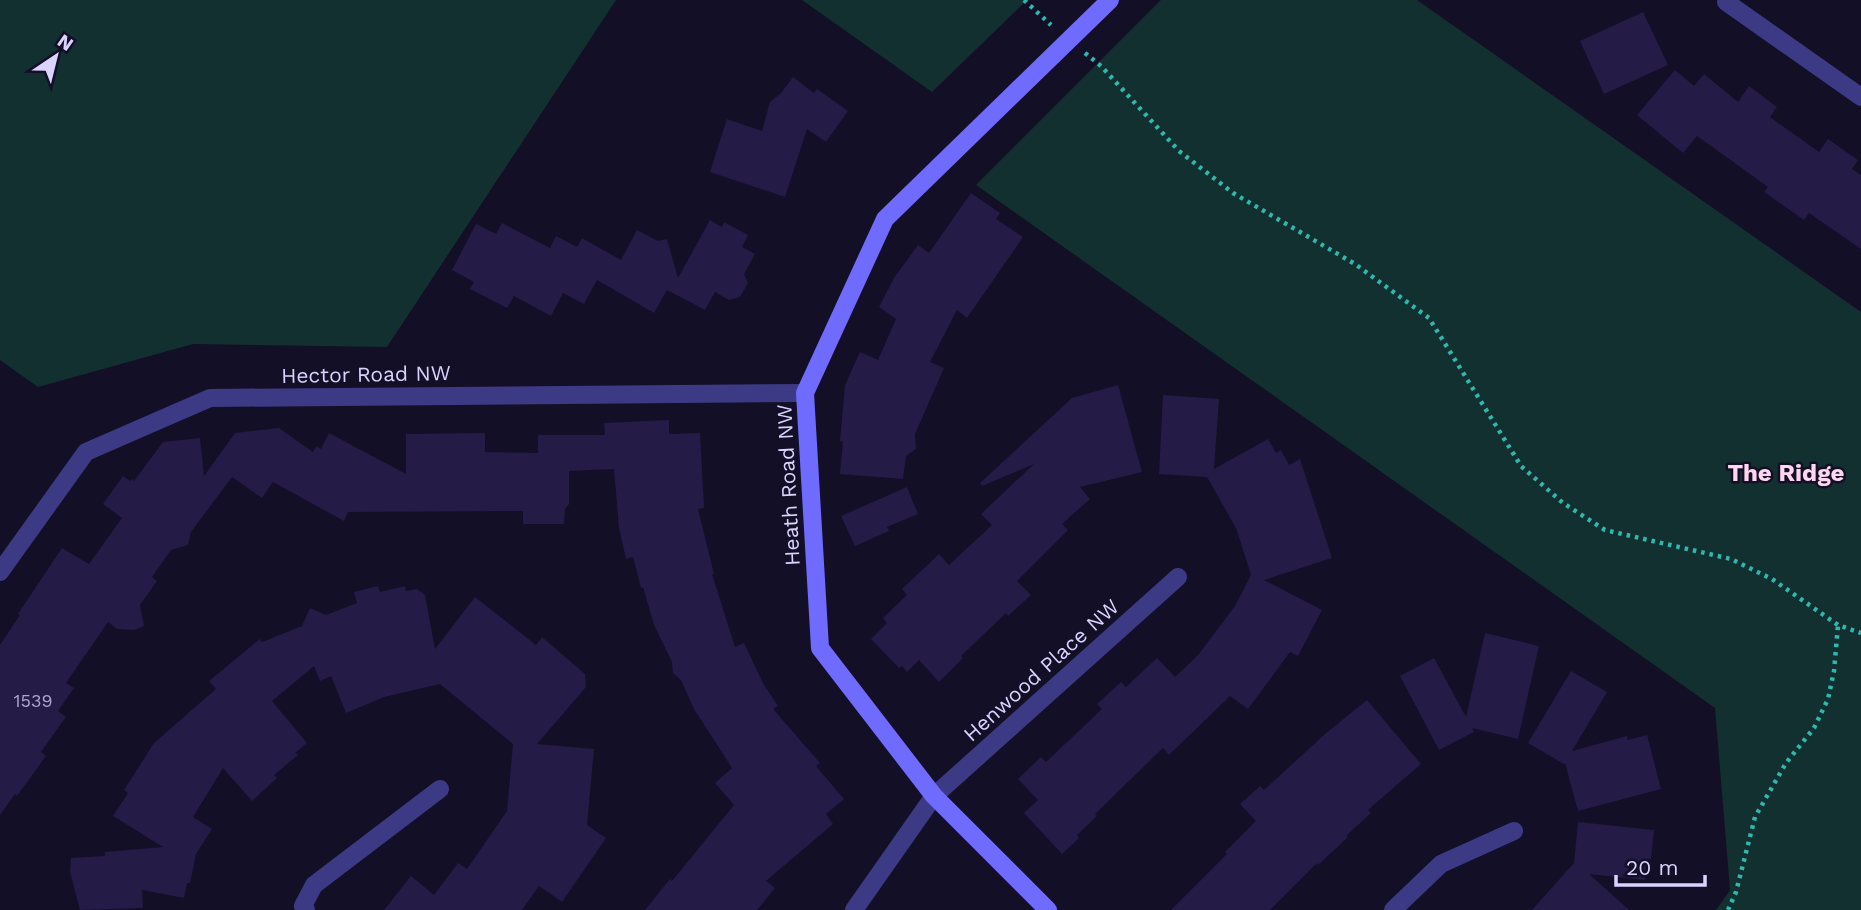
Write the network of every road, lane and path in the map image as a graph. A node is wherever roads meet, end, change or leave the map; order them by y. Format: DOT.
graph roads {
  1 [pos="1024,0"];
  2 [pos="1110,0"];
  3 [pos="1728,0"];
  4 [pos="1068,41"];
  5 [pos="1861,97"];
  6 [pos="805,393"];
  7 [pos="0,572"];
  8 [pos="1178,577"];
  9 [pos="1838,625"];
  10 [pos="1861,633"];
  11 [pos="440,789"];
  12 [pos="934,796"];
  13 [pos="1514,831"];
  14 [pos="306,910"];
  15 [pos="854,910"];
  16 [pos="1048,910"];
  17 [pos="1393,910"];
  18 [pos="1728,910"];
  1 -- 4 [label="path"];
  2 -- 4 [label="street, Heath Road NW"];
  3 -- 5 [label="street"];
  4 -- 6 [label="street, Heath Road NW"];
  4 -- 9 [label="path"];
  6 -- 7 [label="street, Hector Road NW"];
  6 -- 12 [label="street, Heath Road NW"];
  8 -- 12 [label="street, Henwood Place NW"];
  9 -- 10 [label="path"];
  9 -- 18 [label="path"];
  11 -- 14 [label="street"];
  12 -- 15 [label="street, Henwood Place NW"];
  12 -- 16 [label="street, Heath Road NW"];
  13 -- 17 [label="street"];
}
